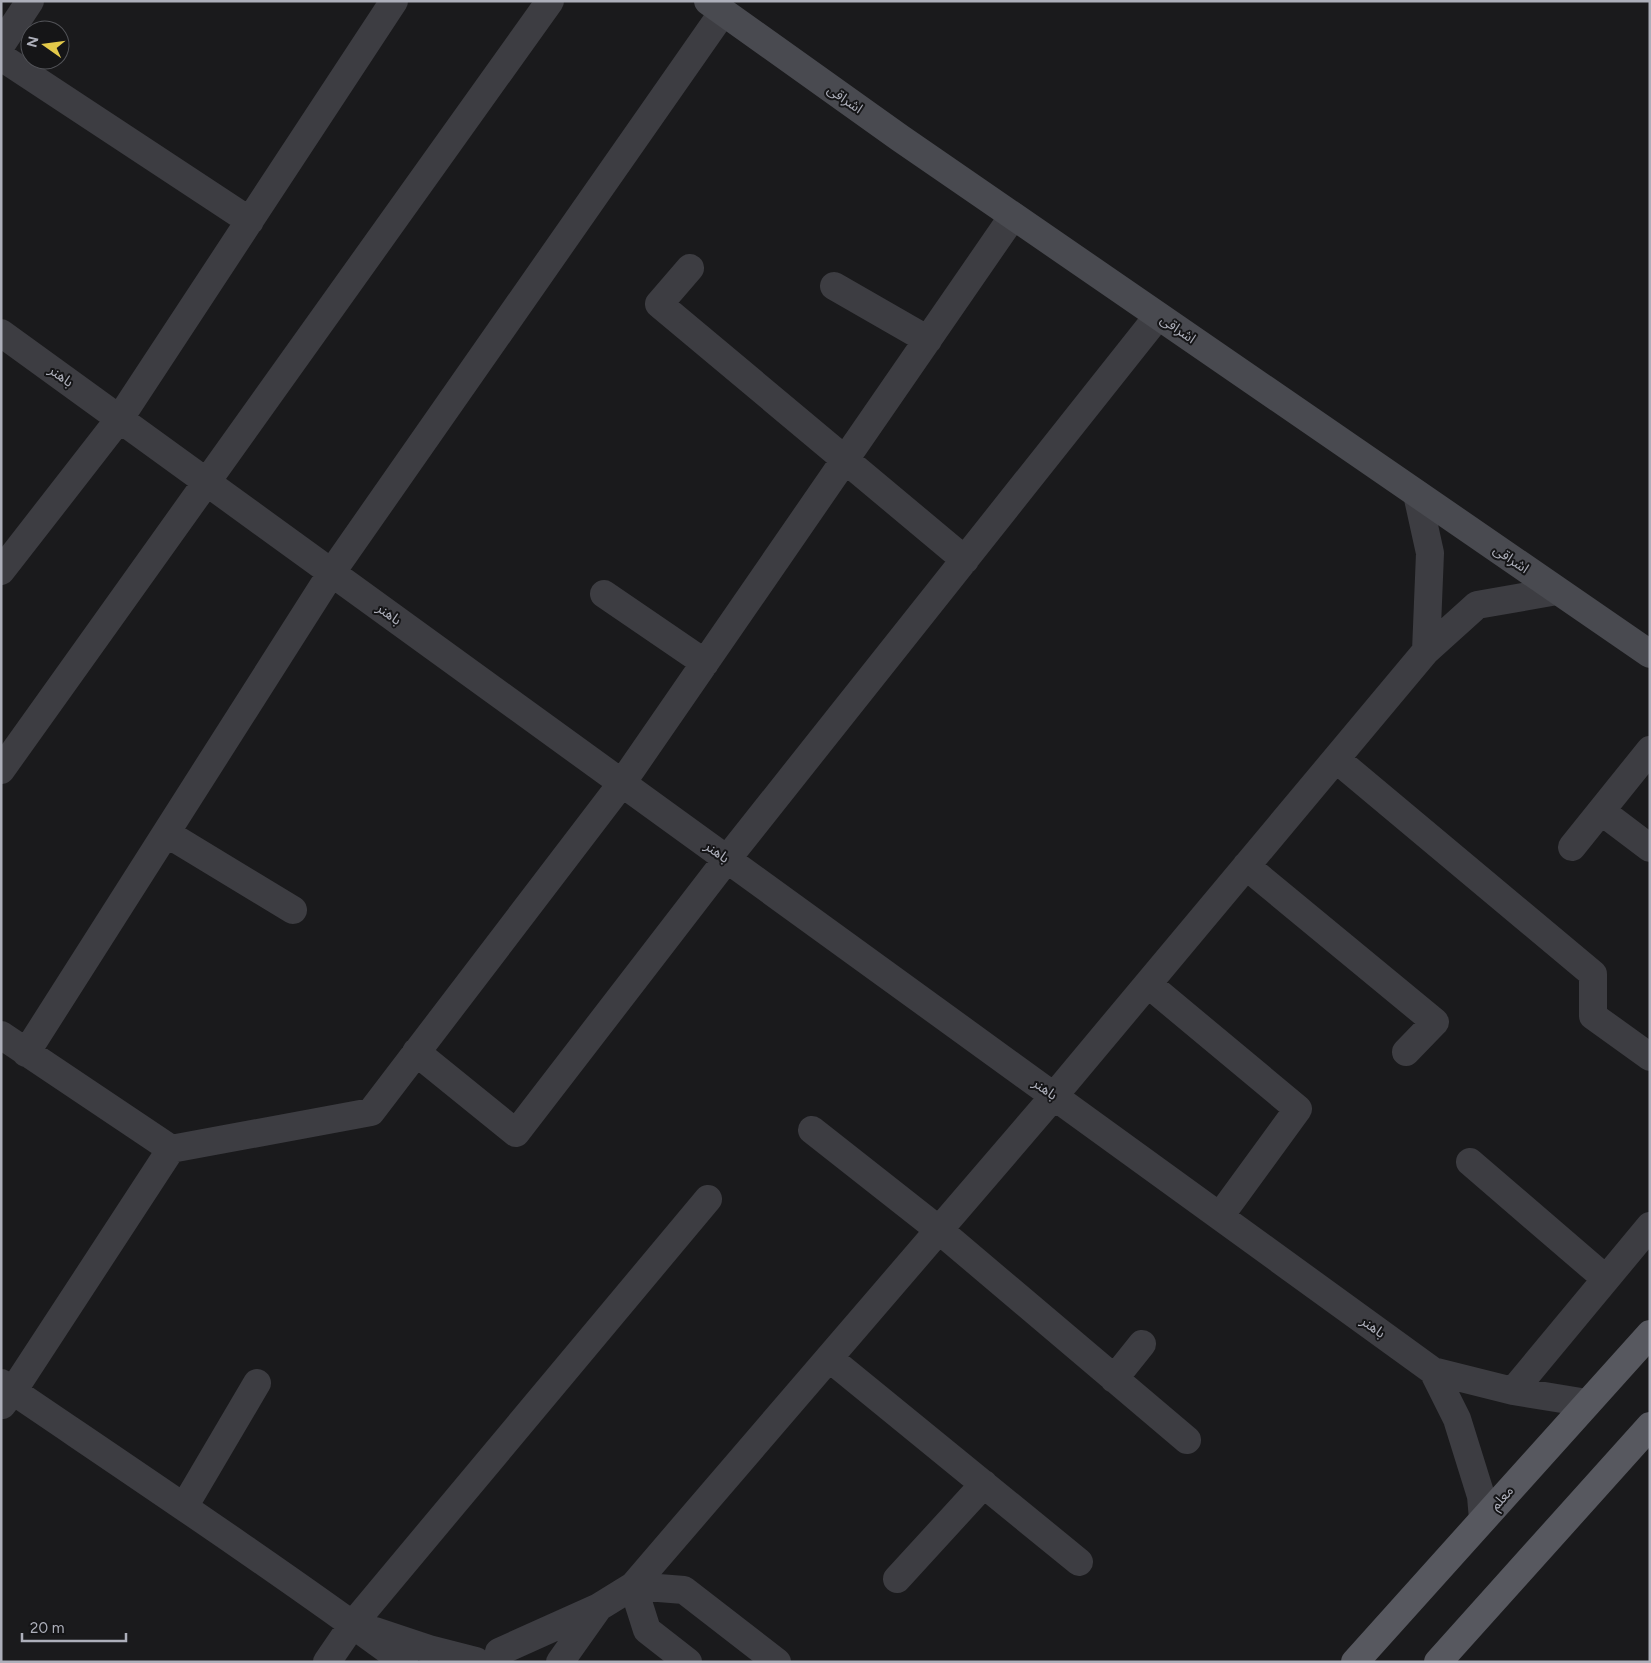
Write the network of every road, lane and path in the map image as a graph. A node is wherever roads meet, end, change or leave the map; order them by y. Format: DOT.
graph roads {
  1 [pos="30,1"];
  2 [pos="394,1"];
  3 [pos="550,1"];
  4 [pos="716,6"];
  5 [pos="1,45"];
  6 [pos="1,58"];
  7 [pos="1013,216"];
  8 [pos="250,221"];
  9 [pos="690,268"];
  10 [pos="834,286"];
  11 [pos="1158,316"];
  12 [pos="1,332"];
  13 [pos="928,340"];
  14 [pos="120,418"];
  15 [pos="844,461"];
  16 [pos="207,481"];
  17 [pos="1417,494"];
  18 [pos="965,560"];
  19 [pos="1,571"];
  20 [pos="332,572"];
  21 [pos="1557,590"];
  22 [pos="604,594"];
  23 [pos="1426,651"];
  24 [pos="1650,654"];
  25 [pos="705,663"];
  26 [pos="1650,750"];
  27 [pos="1336,759"];
  28 [pos="1,770"];
  29 [pos="622,783"];
  30 [pos="1601,811"];
  31 [pos="166,833"];
  32 [pos="1572,847"];
  33 [pos="1650,848"];
  34 [pos="727,859"];
  35 [pos="1246,866"];
  36 [pos="293,910"];
  37 [pos="1148,984"];
  38 [pos="1,1036"];
  39 [pos="416,1052"];
  40 [pos="1406,1052"];
  41 [pos="26,1053"];
  42 [pos="1650,1057"];
  43 [pos="1054,1096"];
  44 [pos="812,1130"];
  45 [pos="171,1149"];
  46 [pos="1470,1162"];
  47 [pos="708,1199"];
  48 [pos="1220,1216"];
  49 [pos="1650,1226"];
  50 [pos="939,1230"];
  51 [pos="1606,1279"];
  52 [pos="1650,1334"];
  53 [pos="1142,1344"];
  54 [pos="829,1358"];
  55 [pos="1433,1371"];
  56 [pos="1114,1378"];
  57 [pos="257,1383"];
  58 [pos="1513,1391"];
  59 [pos="5,1394"];
  60 [pos="1587,1403"];
  61 [pos="1650,1426"];
  62 [pos="1187,1440"];
  63 [pos="984,1484"];
  64 [pos="184,1508"];
  65 [pos="1484,1519"];
  66 [pos="1079,1562"];
  67 [pos="897,1578"];
  68 [pos="633,1586"];
  69 [pos="599,1607"];
  70 [pos="352,1624"];
  71 [pos="484,1658"];
  72 [pos="327,1662"];
  73 [pos="404,1662"];
  74 [pos="525,1662"];
  75 [pos="560,1662"];
  76 [pos="688,1662"];
  77 [pos="777,1662"];
  78 [pos="1355,1662"];
  79 [pos="1438,1662"];
  1 -- 5 [label="street"];
  2 -- 8 [label="street"];
  3 -- 16 [label="street"];
  4 -- 7 [label="street, اشراقی"];
  4 -- 20 [label="street"];
  6 -- 8 [label="street"];
  7 -- 11 [label="street, اشراقی"];
  7 -- 13 [label="street"];
  8 -- 14 [label="street"];
  9 -- 15 [label="street"];
  10 -- 13 [label="street"];
  11 -- 17 [label="street, اشراقی"];
  11 -- 18 [label="street"];
  12 -- 14 [label="street, باهنر"];
  13 -- 15 [label="street"];
  14 -- 16 [label="street, باهنر"];
  14 -- 19 [label="street"];
  15 -- 18 [label="street"];
  15 -- 25 [label="street"];
  16 -- 20 [label="street, باهنر"];
  16 -- 28 [label="street"];
  17 -- 21 [label="street, اشراقی"];
  17 -- 23 [label="street"];
  18 -- 34 [label="street"];
  20 -- 29 [label="street, باهنر"];
  20 -- 31 [label="street"];
  21 -- 23 [label="street"];
  21 -- 24 [label="street, اشراقی"];
  22 -- 25 [label="street"];
  23 -- 27 [label="street"];
  25 -- 29 [label="street"];
  26 -- 30 [label="street"];
  27 -- 35 [label="street"];
  27 -- 42 [label="street"];
  29 -- 34 [label="street, باهنر"];
  29 -- 39 [label="street"];
  30 -- 32 [label="street"];
  30 -- 33 [label="street"];
  31 -- 36 [label="street"];
  31 -- 41 [label="street"];
  34 -- 39 [label="street"];
  34 -- 43 [label="street, باهنر"];
  35 -- 37 [label="street"];
  35 -- 40 [label="street"];
  37 -- 43 [label="street"];
  37 -- 48 [label="street"];
  38 -- 41 [label="street"];
  39 -- 45 [label="street"];
  41 -- 45 [label="street"];
  43 -- 48 [label="street, باهنر"];
  43 -- 50 [label="street"];
  44 -- 50 [label="street"];
  45 -- 59 [label="street"];
  46 -- 51 [label="street"];
  47 -- 70 [label="street"];
  48 -- 55 [label="street, باهنر"];
  49 -- 51 [label="street"];
  50 -- 54 [label="street"];
  50 -- 56 [label="street"];
  51 -- 58 [label="street"];
  52 -- 60 [label="main road, معلم"];
  53 -- 56 [label="street"];
  54 -- 63 [label="street"];
  54 -- 68 [label="street"];
  55 -- 58 [label="street"];
  55 -- 65 [label="street"];
  56 -- 62 [label="street"];
  57 -- 64 [label="street"];
  58 -- 60 [label="street"];
  59 -- 64 [label="street"];
  60 -- 65 [label="main road, معلم"];
  61 -- 79 [label="main road"];
  63 -- 66 [label="street"];
  63 -- 67 [label="street"];
  64 -- 70 [label="street"];
  65 -- 78 [label="main road, معلم"];
  68 -- 69 [label="street"];
  68 -- 76 [label="street"];
  68 -- 77 [label="street"];
  69 -- 71 [label="street"];
  69 -- 75 [label="street"];
  70 -- 71 [label="street"];
  70 -- 72 [label="street"];
  70 -- 73 [label="street"];
  71 -- 74 [label="street"];
}
